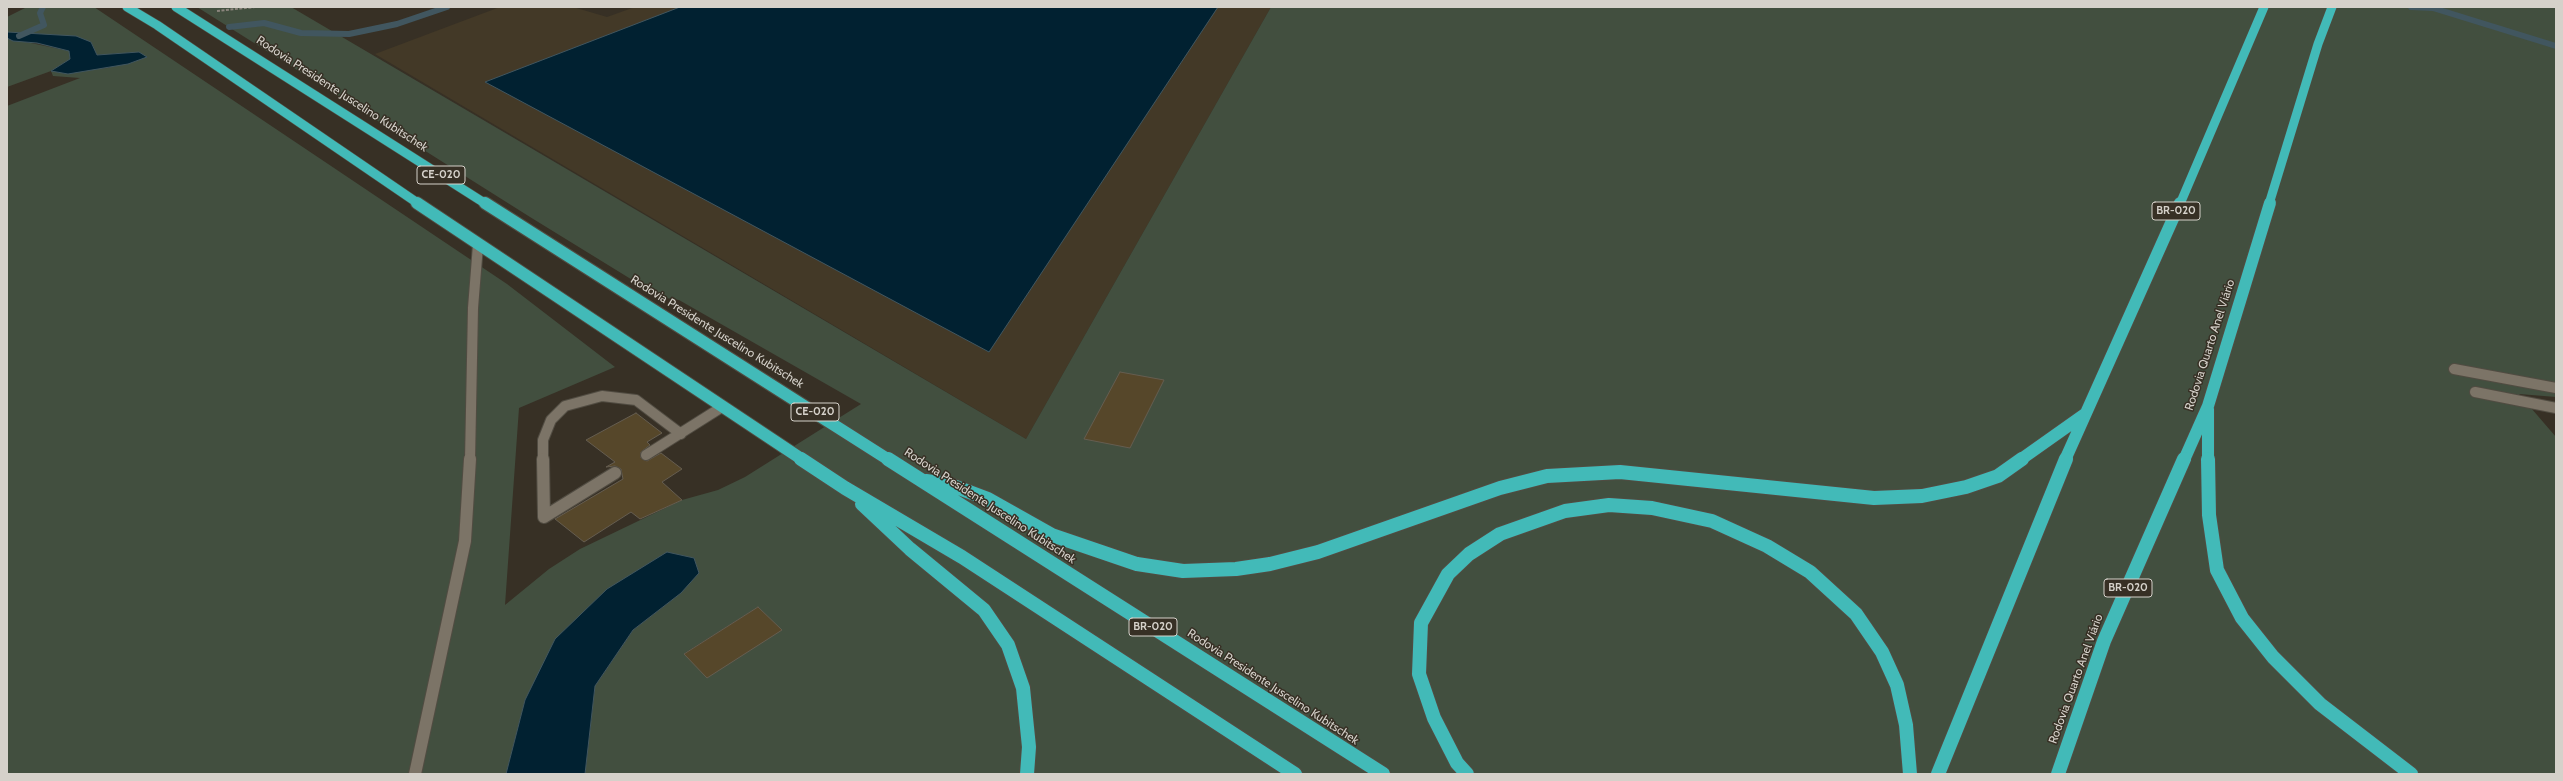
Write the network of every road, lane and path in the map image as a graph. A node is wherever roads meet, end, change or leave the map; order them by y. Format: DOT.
graph roads {
  1 [pos="127,7"];
  2 [pos="176,7"];
  3 [pos="255,7"];
  4 [pos="2264,7"];
  5 [pos="2332,7"];
  6 [pos="211,11"];
  7 [pos="478,245"];
  8 [pos="2454,369"];
  9 [pos="2556,388"];
  10 [pos="2475,392"];
  11 [pos="2208,406"];
  12 [pos="722,407"];
  13 [pos="2556,408"];
  14 [pos="2085,414"];
  15 [pos="680,434"];
  16 [pos="646,456"];
  17 [pos="615,473"];
  18 [pos="923,481"];
  19 [pos="845,488"];
  20 [pos="416,774"];
  21 [pos="1027,774"];
  22 [pos="1295,774"];
  23 [pos="1383,774"];
  24 [pos="1466,774"];
  25 [pos="1910,774"];
  26 [pos="1938,774"];
  27 [pos="2058,774"];
  28 [pos="2411,774"];
  1 -- 7 [label="highway, CE-020"];
  2 -- 18 [label="highway, Rodovia Presidente Juscelino Kubitschek / CE-020"];
  3 -- 6 [label="path"];
  4 -- 14 [label="highway, BR-020"];
  5 -- 11 [label="highway, Rodovia Quarto Anel Viário / BR-020"];
  7 -- 12 [label="highway, CE-020"];
  7 -- 20 [label="street"];
  8 -- 9 [label="street"];
  10 -- 13 [label="street"];
  11 -- 27 [label="highway, Rodovia Quarto Anel Viário / BR-020"];
  11 -- 28 [label="highway"];
  12 -- 15 [label="street"];
  12 -- 19 [label="highway, CE-020"];
  14 -- 18 [label="highway"];
  14 -- 26 [label="highway, BR-020"];
  15 -- 16 [label="street"];
  15 -- 17 [label="street"];
  18 -- 23 [label="highway, Rodovia Presidente Juscelino Kubitschek / BR-020"];
  19 -- 21 [label="highway"];
  19 -- 22 [label="highway"];
  24 -- 25 [label="highway"];
}
